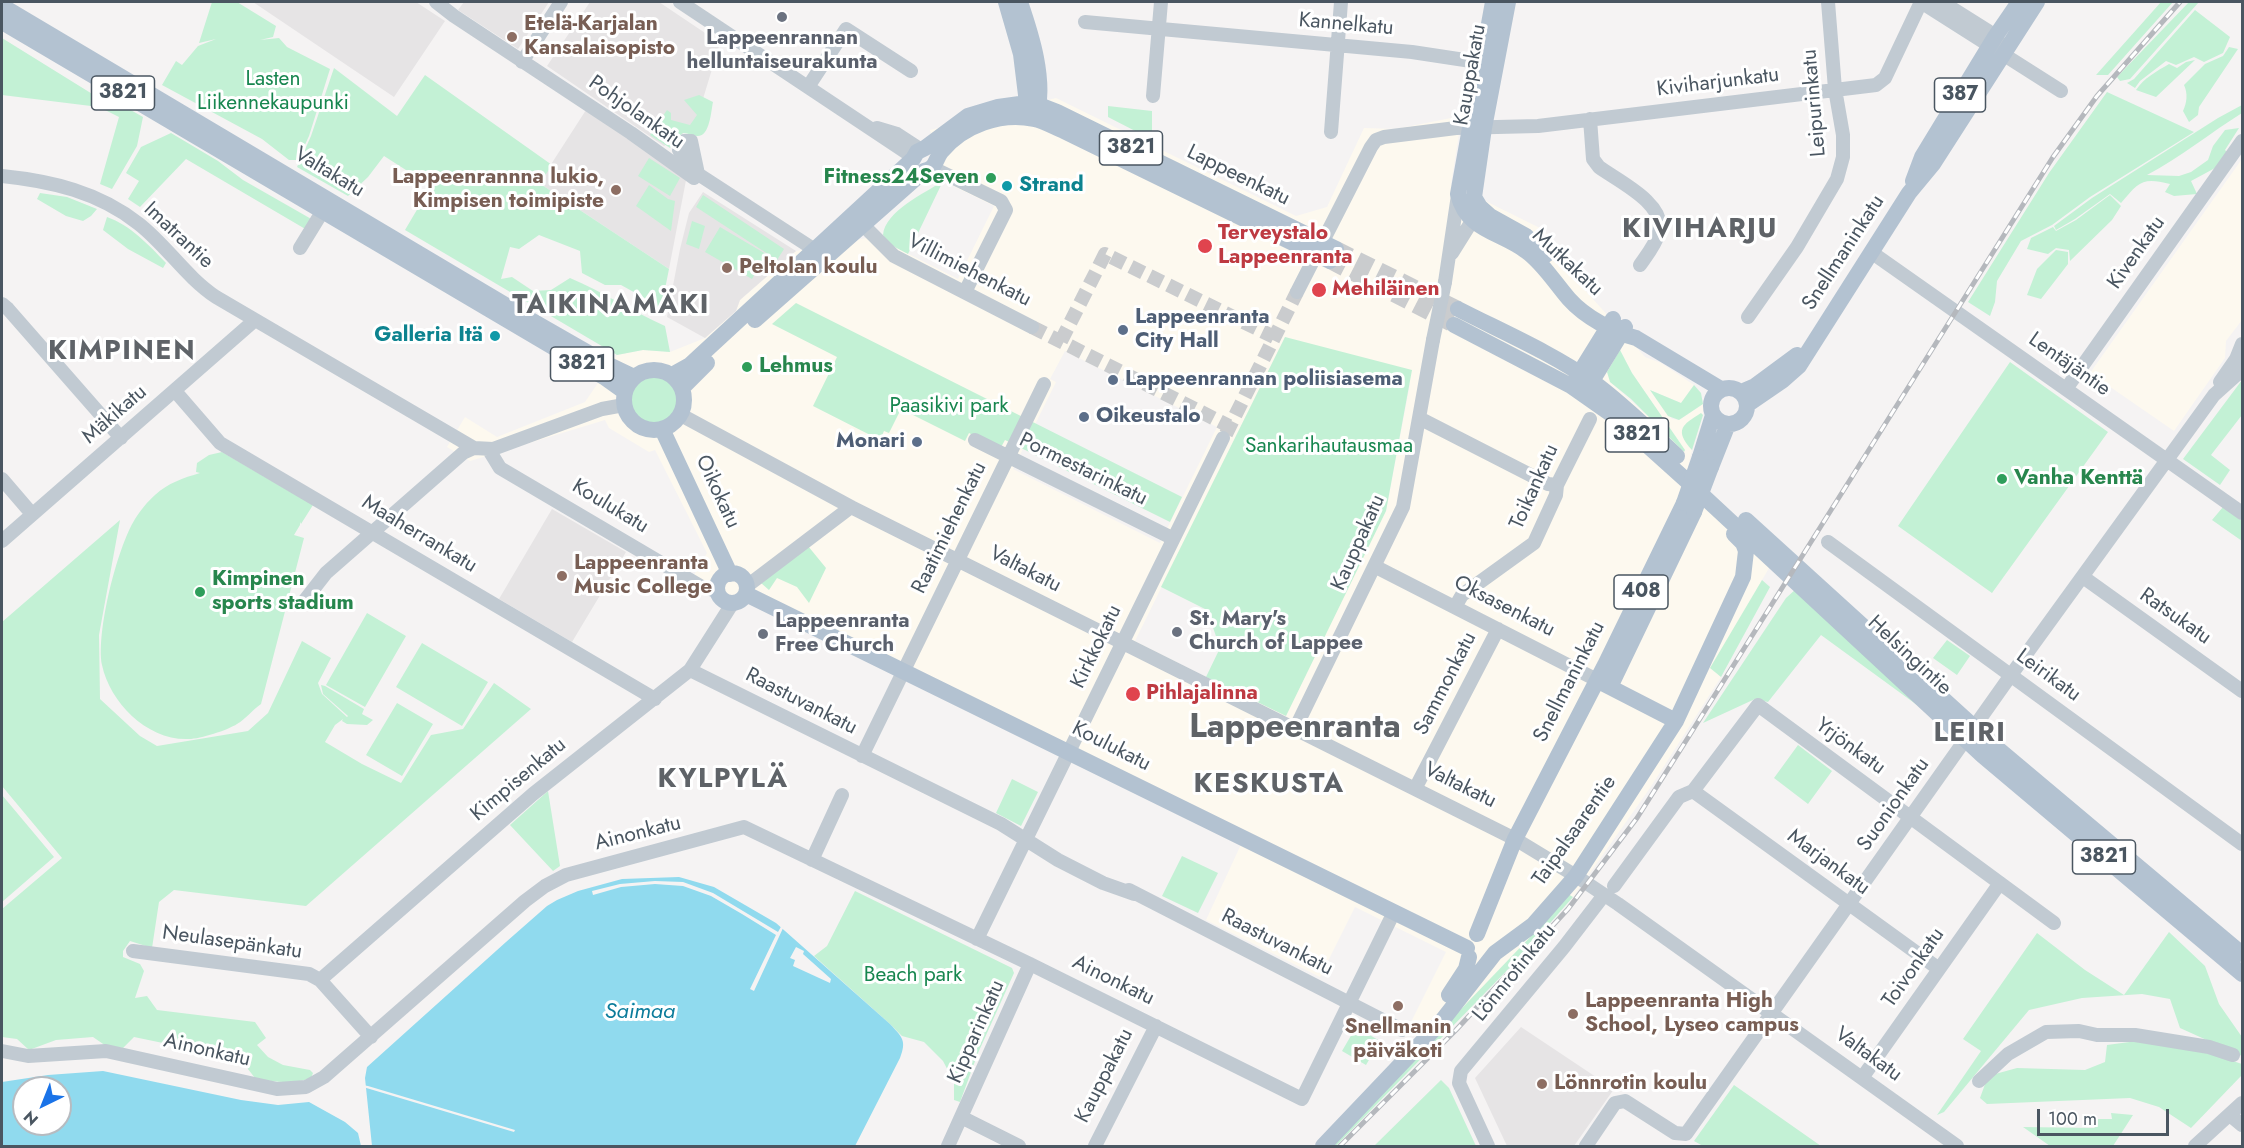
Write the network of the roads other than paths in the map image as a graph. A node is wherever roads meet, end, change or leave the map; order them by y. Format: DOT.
graph roads {
  1 [pos="561,2"];
  2 [pos="680,2"];
  3 [pos="1006,2"];
  4 [pos="1020,2"];
  5 [pos="1161,2"];
  6 [pos="1341,2"];
  7 [pos="1493,2"];
  8 [pos="1508,2"];
  9 [pos="1828,2"];
  10 [pos="1921,2"];
  11 [pos="1942,2"];
  12 [pos="2019,2"];
  13 [pos="2037,2"];
  14 [pos="441,3"];
  15 [pos="2,6"];
  16 [pos="2,22"];
  17 [pos="1084,22"];
  18 [pos="1159,29"];
  19 [pos="1338,45"];
  20 [pos="2003,49"];
  21 [pos="522,62"];
  22 [pos="1489,64"];
  23 [pos="911,71"];
  24 [pos="808,87"];
  25 [pos="1835,89"];
  26 [pos="2061,91"];
  27 [pos="1153,96"];
  28 [pos="1034,109"];
  29 [pos="1590,119"];
  30 [pos="1477,128"];
  31 [pos="1331,132"];
  32 [pos="2242,141"];
  33 [pos="924,159"];
  34 [pos="2,176"];
  35 [pos="1466,195"];
  36 [pos="326,205"];
  37 [pos="1472,216"];
  38 [pos="863,225"];
  39 [pos="300,248"];
  40 [pos="815,250"];
  41 [pos="1326,252"];
  42 [pos="1871,252"];
  43 [pos="1640,265"];
  44 [pos="965,292"];
  45 [pos="1297,292"];
  46 [pos="2,304"];
  47 [pos="1456,317"];
  48 [pos="1748,317"];
  49 [pos="254,320"];
  50 [pos="1032,327"];
  51 [pos="1621,329"];
  52 [pos="2242,350"];
  53 [pos="2242,370"];
  54 [pos="634,376"];
  55 [pos="677,381"];
  56 [pos="1044,384"];
  57 [pos="1581,384"];
  58 [pos="1721,389"];
  59 [pos="2066,389"];
  60 [pos="174,392"];
  61 [pos="2214,395"];
  62 [pos="624,398"];
  63 [pos="1744,398"];
  64 [pos="681,415"];
  65 [pos="1419,418"];
  66 [pos="1590,419"];
  67 [pos="1721,419"];
  68 [pos="662,429"];
  69 [pos="121,438"];
  70 [pos="1223,438"];
  71 [pos="975,440"];
  72 [pos="474,448"];
  73 [pos="489,450"];
  74 [pos="1008,457"];
  75 [pos="2168,460"];
  76 [pos="1697,468"];
  77 [pos="2,479"];
  78 [pos="1557,485"];
  79 [pos="1706,498"];
  80 [pos="850,507"];
  81 [pos="2242,513"];
  82 [pos="32,514"];
  83 [pos="373,532"];
  84 [pos="1172,538"];
  85 [pos="2,541"];
  86 [pos="1828,542"];
  87 [pos="958,561"];
  88 [pos="1776,563"];
  89 [pos="1376,567"];
  90 [pos="730,574"];
  91 [pos="1743,577"];
  92 [pos="2083,577"];
  93 [pos="747,590"];
  94 [pos="717,591"];
  95 [pos="305,600"];
  96 [pos="732,604"];
  97 [pos="1455,608"];
  98 [pos="1498,629"];
  99 [pos="1122,643"];
  100 [pos="690,670"];
  101 [pos="904,671"];
  102 [pos="2011,675"];
  103 [pos="1604,683"];
  104 [pos="2242,691"];
  105 [pos="655,699"];
  106 [pos="1758,705"];
  107 [pos="1676,721"];
  108 [pos="1295,729"];
  109 [pos="1970,734"];
  110 [pos="1069,751"];
  111 [pos="862,756"];
  112 [pos="1416,789"];
  113 [pos="1693,791"];
  114 [pos="842,795"];
  115 [pos="1911,818"];
  116 [pos="1515,839"];
  117 [pos="1025,840"];
  118 [pos="2242,844"];
  119 [pos="812,860"];
  120 [pos="1576,876"];
  121 [pos="2002,884"];
  122 [pos="1605,895"];
  123 [pos="1850,904"];
  124 [pos="1394,912"];
  125 [pos="2054,923"];
  126 [pos="977,939"];
  127 [pos="1468,944"];
  128 [pos="133,951"];
  129 [pos="2242,954"];
  130 [pos="1492,958"];
  131 [pos="1030,964"];
  132 [pos="1939,969"];
  133 [pos="2242,974"];
  134 [pos="320,980"];
  135 [pos="1350,1003"];
  136 [pos="1771,1014"];
  137 [pos="1155,1026"];
  138 [pos="1402,1030"];
  139 [pos="371,1037"];
  140 [pos="2,1052"];
  141 [pos="2233,1055"];
  142 [pos="1862,1078"];
  143 [pos="1979,1081"];
  144 [pos="2242,1103"];
  145 [pos="2230,1114"];
  146 [pos="961,1117"];
  147 [pos="2242,1125"];
  148 [pos="948,1146"];
  149 [pos="1019,1146"];
  150 [pos="1095,1146"];
  151 [pos="1310,1146"];
  152 [pos="1323,1146"];
  153 [pos="1488,1146"];
  154 [pos="1586,1146"];
  155 [pos="1957,1146"];
  156 [pos="2195,1146"];
  1 -- 21 [label="street"];
  2 -- 24 [label="street"];
  3 -- 28 [label="main road"];
  4 -- 28 [label="main road"];
  5 -- 18 [label="street"];
  6 -- 19 [label="street"];
  7 -- 22 [label="main road, Kauppakatu"];
  8 -- 22 [label="main road, Kauppakatu"];
  9 -- 25 [label="street, Leipurinkatu"];
  10 -- 20 [label="street"];
  10 -- 25 [label="street, Kiviharjunkatu"];
  11 -- 20 [label="street"];
  12 -- 20 [label="main road, Snellmaninkatu / 387"];
  13 -- 20 [label="main road, Snellmaninkatu"];
  14 -- 21 [label="street, Pohjolankatu"];
  15 -- 36 [label="main road, Valtakatu / 3821"];
  16 -- 36 [label="main road, Valtakatu / 3821"];
  17 -- 18 [label="street, Kannelkatu"];
  18 -- 19 [label="street, Kannelkatu"];
  18 -- 27 [label="street"];
  19 -- 22 [label="street, Kannelkatu"];
  19 -- 31 [label="street"];
  20 -- 26 [label="street"];
  20 -- 42 [label="main road, Snellmaninkatu / 387"];
  21 -- 40 [label="street, Pohjolankatu"];
  22 -- 30 [label="main road, Kauppakatu"];
  23 -- 24 [label="street"];
  24 -- 33 [label="street"];
  25 -- 29 [label="street, Kiviharjunkatu"];
  25 -- 48 [label="street, Leipurinkatu"];
  28 -- 33 [label="main road, Lappeenkatu / 3821"];
  28 -- 41 [label="main road, Lappeenkatu / 3821"];
  29 -- 30 [label="street, Kiviharjunkatu"];
  29 -- 43 [label="street"];
  30 -- 35 [label="main road, Kauppakatu"];
  30 -- 41 [label="street"];
  32 -- 59 [label="street, Kivenkatu"];
  33 -- 38 [label="main road, Lappeenkatu / 3821"];
  33 -- 40 [label="main road, Lappeenkatu / 3821"];
  33 -- 44 [label="street"];
  34 -- 49 [label="street, Imatrantie"];
  35 -- 37 [label="main road"];
  35 -- 37 [label="main road, Mutkakatu"];
  36 -- 39 [label="street"];
  36 -- 54 [label="main road, Valtakatu / 3821"];
  36 -- 62 [label="main road, Valtakatu / 3821"];
  37 -- 51 [label="main road, Mutkakatu"];
  37 -- 65 [label="street, Kauppakatu, bridge"];
  38 -- 44 [label="street, Villimiehenkatu"];
  38 -- 55 [label="main road, Lappeenkatu / 3821"];
  40 -- 55 [label="main road, Lappeenkatu / 3821"];
  41 -- 45 [label="street"];
  42 -- 59 [label="street, Lentäjäntie"];
  42 -- 63 [label="main road, Snellmaninkatu"];
  44 -- 50 [label="street, Villimiehenkatu"];
  46 -- 69 [label="street"];
  47 -- 57 [label="main road, 3821"];
  49 -- 60 [label="street, Mäkikatu"];
  49 -- 72 [label="street"];
  51 -- 57 [label="main road, Mutkakatu"];
  51 -- 58 [label="main road, Mutkakatu"];
  52 -- 61 [label="street, Suonionkatu"];
  53 -- 61 [label="street, Suonionkatu"];
  54 -- 55 [label="main road, 3821"];
  54 -- 62 [label="main road, 3821"];
  55 -- 64 [label="main road"];
  56 -- 74 [label="street, Raatimiehenkatu"];
  57 -- 76 [label="main road, 3821"];
  58 -- 63 [label="main road"];
  58 -- 67 [label="main road"];
  59 -- 75 [label="street, Lentäjäntie"];
  60 -- 69 [label="street, Mäkikatu"];
  60 -- 83 [label="street, Maaherrankatu"];
  61 -- 75 [label="street, Suonionkatu"];
  62 -- 68 [label="main road, 3821"];
  62 -- 73 [label="street"];
  63 -- 67 [label="main road"];
  64 -- 68 [label="main road"];
  64 -- 80 [label="street, Valtakatu"];
  65 -- 78 [label="street"];
  65 -- 89 [label="street, Kauppakatu"];
  66 -- 78 [label="street, Toikankatu"];
  67 -- 76 [label="main road, Snellmaninkatu / 408"];
  68 -- 90 [label="main road, Oikokatu"];
  69 -- 82 [label="street, Mäkikatu"];
  70 -- 84 [label="street, Kirkkokatu"];
  71 -- 74 [label="street, Pormestarinkatu"];
  72 -- 73 [label="street"];
  72 -- 83 [label="street"];
  73 -- 94 [label="street, Koulukatu"];
  74 -- 84 [label="street, Pormestarinkatu"];
  74 -- 87 [label="street, Raatimiehenkatu"];
  75 -- 81 [label="street, Lentäjäntie"];
  75 -- 92 [label="street, Suonionkatu"];
  76 -- 79 [label="main road, Helsingintie / 3821"];
  76 -- 103 [label="main road, Snellmaninkatu / 408, bridge"];
  76 -- 109 [label="main road, Helsingintie / 3821"];
  77 -- 82 [label="street"];
  78 -- 97 [label="street, Toikankatu"];
  79 -- 88 [label="main road, Helsingintie / 3821"];
  79 -- 91 [label="main road"];
  80 -- 87 [label="street, Valtakatu"];
  80 -- 93 [label="street"];
  82 -- 85 [label="street, Mäkikatu"];
  83 -- 95 [label="street"];
  83 -- 105 [label="street, Maaherrankatu"];
  84 -- 99 [label="street, Kirkkokatu"];
  86 -- 102 [label="street, Leirikatu"];
  87 -- 99 [label="street, Valtakatu"];
  87 -- 101 [label="street, Raatimiehenkatu"];
  88 -- 91 [label="main road"];
  88 -- 109 [label="main road, Helsingintie / 3821"];
  89 -- 97 [label="street, Oksasenkatu"];
  89 -- 108 [label="street, Kauppakatu"];
  90 -- 93 [label="main road"];
  90 -- 94 [label="main road"];
  91 -- 107 [label="main road, Taipalsaarentie"];
  92 -- 102 [label="street, Suonionkatu"];
  92 -- 104 [label="street, Ratsukatu"];
  93 -- 96 [label="main road"];
  93 -- 101 [label="main road, Koulukatu"];
  94 -- 96 [label="main road"];
  96 -- 100 [label="street, Kimpisenkatu"];
  97 -- 98 [label="street, Oksasenkatu"];
  98 -- 103 [label="street, Oksasenkatu"];
  98 -- 112 [label="street, Sammonkatu"];
  99 -- 108 [label="street, Valtakatu"];
  99 -- 110 [label="street, Kirkkokatu"];
  100 -- 105 [label="street, Kimpisenkatu"];
  100 -- 111 [label="street, Raastuvankatu"];
  101 -- 110 [label="main road, Koulukatu"];
  101 -- 111 [label="street, Raatimiehenkatu"];
  102 -- 109 [label="street, Suonionkatu"];
  102 -- 118 [label="street, Leirikatu"];
  103 -- 107 [label="main road, Oksasenkatu"];
  103 -- 116 [label="main road, Snellmaninkatu / 408"];
  105 -- 134 [label="street, Kimpisenkatu"];
  106 -- 113 [label="street, Lönnrotinkatu"];
  106 -- 115 [label="street, Yrjönkatu"];
  107 -- 120 [label="main road, Taipalsaarentie"];
  108 -- 112 [label="street, Valtakatu"];
  109 -- 115 [label="street, Suonionkatu"];
  109 -- 129 [label="main road, Helsingintie / 3821"];
  109 -- 133 [label="main road, Helsingintie / 3821"];
  110 -- 117 [label="street, Kirkkokatu"];
  110 -- 124 [label="main road, Koulukatu"];
  111 -- 117 [label="street, Raastuvankatu"];
  112 -- 116 [label="street, Valtakatu"];
  113 -- 122 [label="street, Lönnrotinkatu"];
  113 -- 123 [label="street, Marjankatu"];
  114 -- 119 [label="street"];
  115 -- 121 [label="street, Yrjönkatu"];
  115 -- 123 [label="street, Suonionkatu"];
  116 -- 120 [label="street, Valtakatu"];
  116 -- 127 [label="main road, Snellmaninkatu / 408"];
  117 -- 126 [label="street, Kirkkokatu"];
  117 -- 135 [label="street, Raastuvankatu"];
  119 -- 126 [label="street, Ainonkatu"];
  119 -- 139 [label="street, Ainonkatu"];
  120 -- 122 [label="street, Valtakatu"];
  120 -- 130 [label="main road, Taipalsaarentie"];
  121 -- 125 [label="street, Yrjönkatu"];
  121 -- 132 [label="street, Toivonkatu"];
  122 -- 136 [label="street, Valtakatu"];
  122 -- 153 [label="street, Lönnrotinkatu"];
  123 -- 132 [label="street, Marjankatu"];
  123 -- 136 [label="street, Suonionkatu"];
  124 -- 127 [label="main road, Koulukatu"];
  124 -- 135 [label="street"];
  126 -- 131 [label="street, Ainonkatu"];
  127 -- 130 [label="main road"];
  127 -- 130 [label="main road"];
  127 -- 151 [label="main road, 408"];
  128 -- 134 [label="street, Neulasepänkatu"];
  130 -- 152 [label="main road, Taipalsaarentie"];
  131 -- 137 [label="street, Ainonkatu"];
  131 -- 146 [label="street, Kipparinkatu"];
  132 -- 142 [label="street, Toivonkatu"];
  134 -- 139 [label="street, Neulasepänkatu"];
  135 -- 137 [label="street, Ainonkatu"];
  135 -- 138 [label="street, Raastuvankatu"];
  136 -- 142 [label="street, Valtakatu"];
  136 -- 154 [label="street, Suonionkatu"];
  137 -- 150 [label="street, Kauppakatu"];
  139 -- 140 [label="street, Ainonkatu"];
  141 -- 143 [label="street"];
  142 -- 155 [label="street, Valtakatu"];
  144 -- 145 [label="street"];
  145 -- 147 [label="street"];
  145 -- 156 [label="street"];
  146 -- 148 [label="street, Kipparinkatu"];
  146 -- 149 [label="street"];
}
